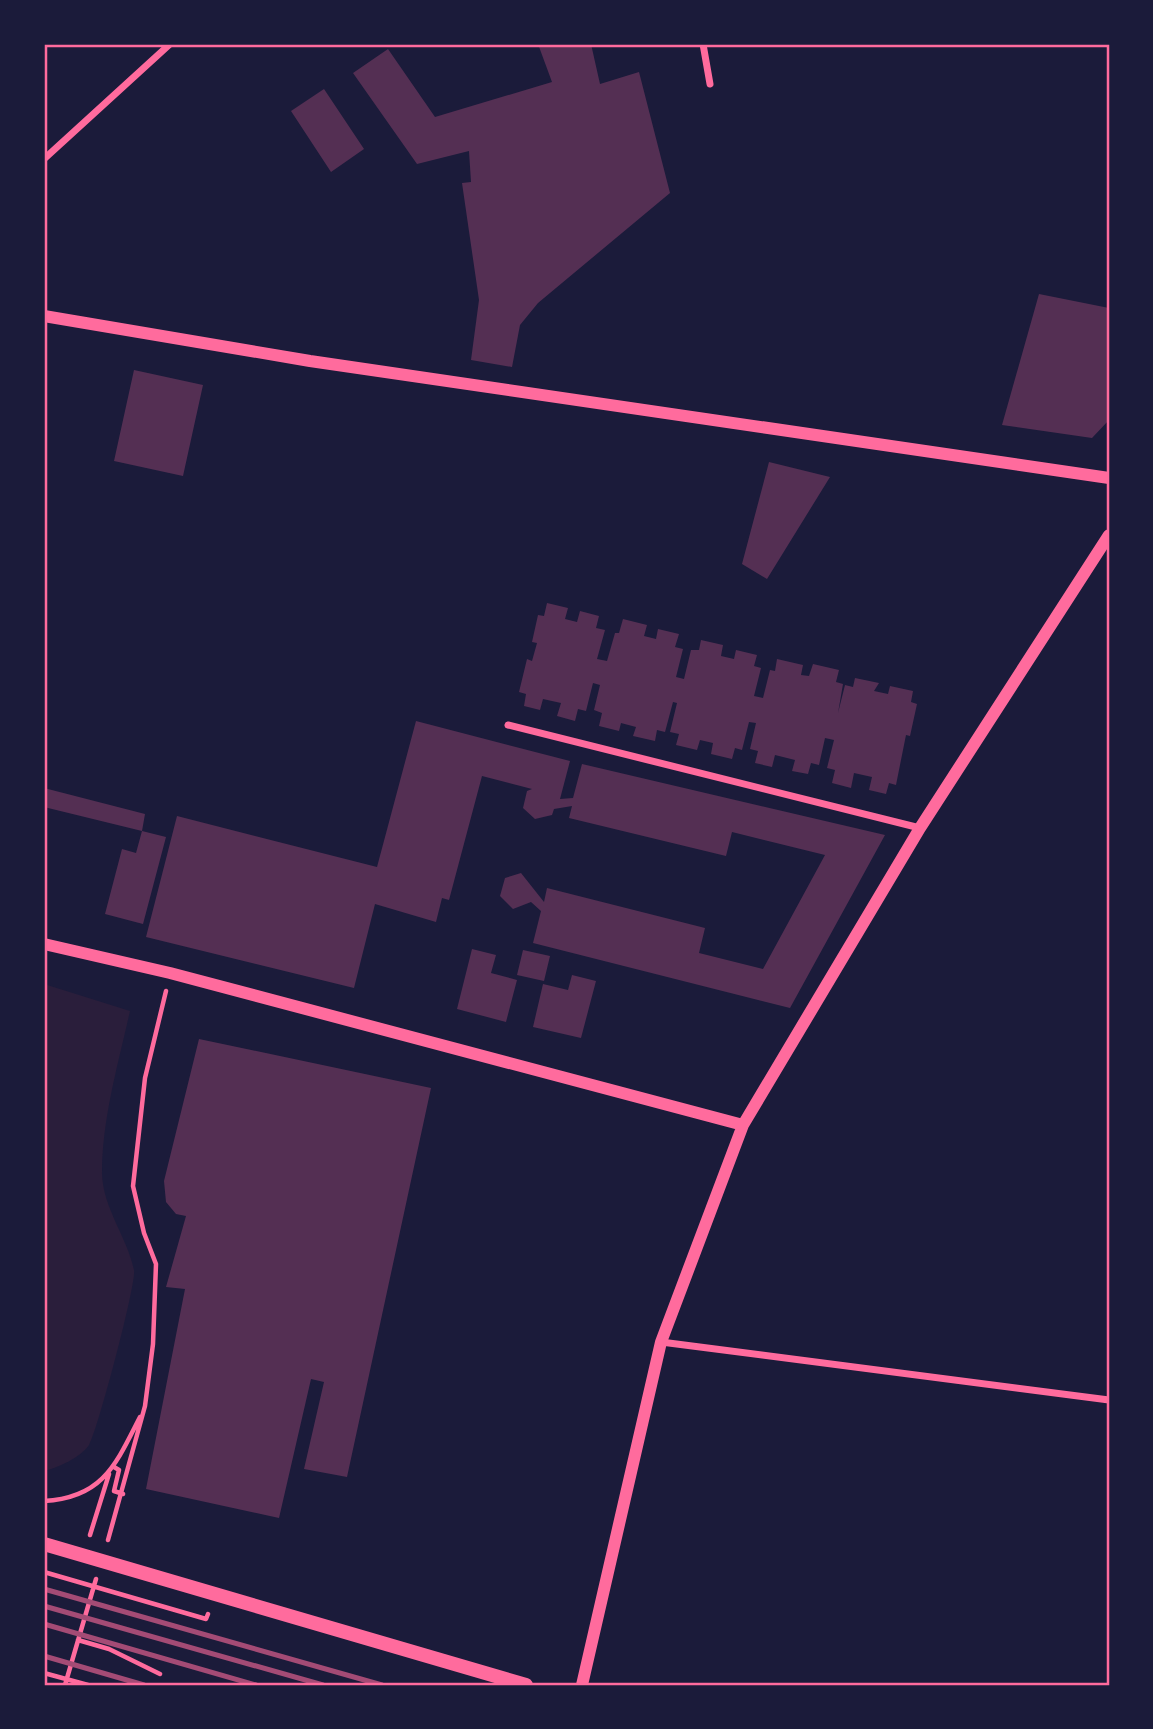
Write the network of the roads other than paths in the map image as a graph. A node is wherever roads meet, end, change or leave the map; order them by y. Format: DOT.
graph roads {
  1 [pos="170,44"];
  2 [pos="703,44"];
  3 [pos="710,84"];
  4 [pos="44,159"];
  5 [pos="44,316"];
  6 [pos="1109,478"];
  7 [pos="1109,535"];
  8 [pos="508,725"];
  9 [pos="920,828"];
  10 [pos="44,944"];
  11 [pos="743,1125"];
  12 [pos="661,1342"];
  13 [pos="1109,1400"];
  14 [pos="44,1544"];
  15 [pos="526,1685"];
  16 [pos="582,1685"];
  1 -- 4 [label="street"];
  2 -- 3 [label="street"];
  5 -- 6 [label="street"];
  7 -- 9 [label="street"];
  8 -- 9 [label="street"];
  9 -- 11 [label="street"];
  10 -- 11 [label="street"];
  11 -- 12 [label="street"];
  12 -- 13 [label="street"];
  12 -- 16 [label="street"];
  14 -- 15 [label="main road"];
}
